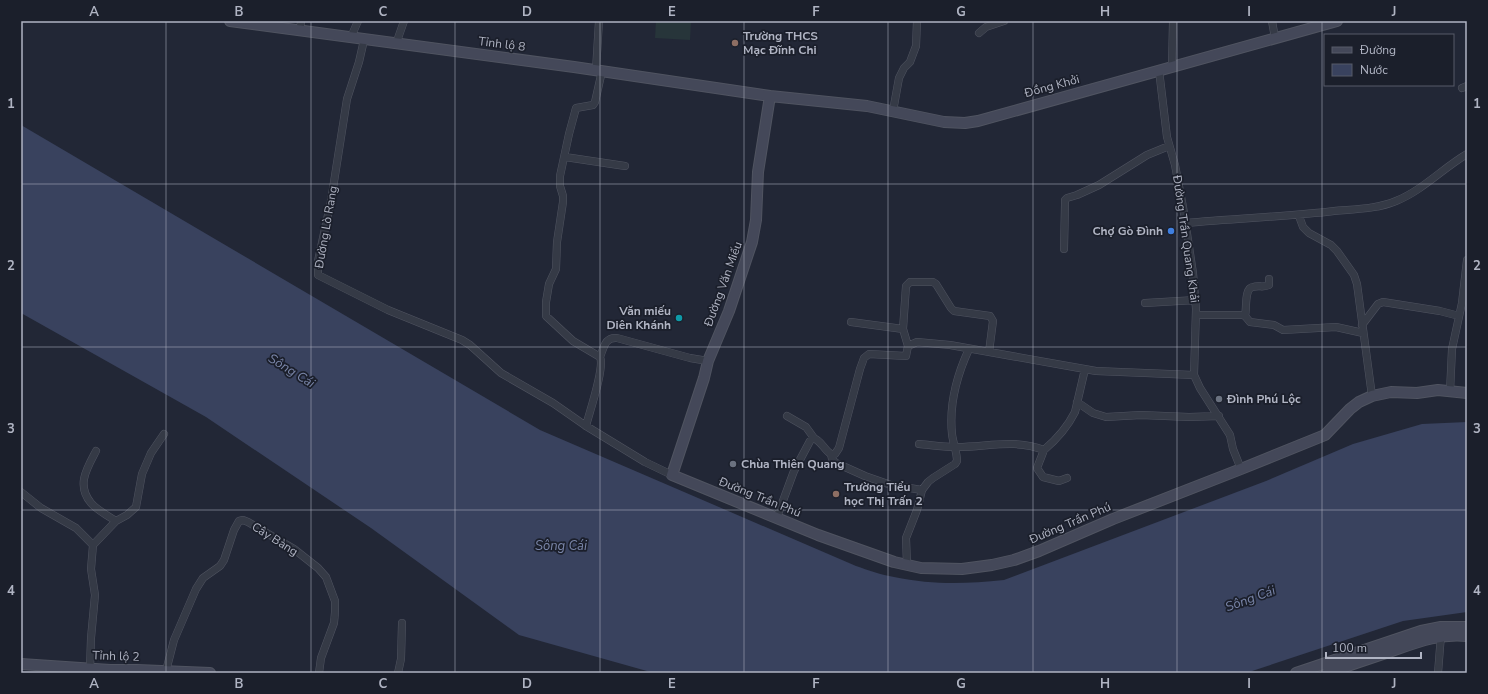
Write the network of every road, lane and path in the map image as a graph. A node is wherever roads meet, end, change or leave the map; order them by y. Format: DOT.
graph roads {
  1 [pos="230,21"];
  2 [pos="358,21"];
  3 [pos="404,21"];
  4 [pos="599,21"];
  5 [pos="917,21"];
  6 [pos="1004,21"];
  7 [pos="1173,21"];
  8 [pos="1272,21"];
  9 [pos="1336,21"];
  10 [pos="1315,24"];
  11 [pos="300,26"];
  12 [pos="979,33"];
  13 [pos="351,38"];
  14 [pos="1275,38"];
  15 [pos="364,40"];
  16 [pos="396,44"];
  17 [pos="1172,66"];
  18 [pos="599,70"];
  19 [pos="1159,70"];
  20 [pos="770,96"];
  21 [pos="893,111"];
  22 [pos="1169,146"];
  23 [pos="1467,154"];
  24 [pos="565,157"];
  25 [pos="626,166"];
  26 [pos="1299,216"];
  27 [pos="1186,223"];
  28 [pos="1064,249"];
  29 [pos="1467,260"];
  30 [pos="1269,279"];
  31 [pos="1196,300"];
  32 [pos="1145,303"];
  33 [pos="1196,315"];
  34 [pos="1245,316"];
  35 [pos="1460,316"];
  36 [pos="851,322"];
  37 [pos="903,329"];
  38 [pos="1363,329"];
  39 [pos="908,346"];
  40 [pos="969,349"];
  41 [pos="989,352"];
  42 [pos="600,357"];
  43 [pos="708,361"];
  44 [pos="1085,369"];
  45 [pos="1194,375"];
  46 [pos="1450,392"];
  47 [pos="1467,393"];
  48 [pos="1372,396"];
  49 [pos="1077,402"];
  50 [pos="787,416"];
  51 [pos="1219,416"];
  52 [pos="586,426"];
  53 [pos="164,434"];
  54 [pos="814,438"];
  55 [pos="919,444"];
  56 [pos="954,448"];
  57 [pos="1044,450"];
  58 [pos="96,451"];
  59 [pos="831,454"];
  60 [pos="1241,469"];
  61 [pos="672,475"];
  62 [pos="1067,478"];
  63 [pos="922,490"];
  64 [pos="21,492"];
  65 [pos="777,517"];
  66 [pos="116,522"];
  67 [pos="93,545"];
  68 [pos="907,564"];
  69 [pos="402,623"];
  70 [pos="1467,627"];
  71 [pos="1442,635"];
  72 [pos="1467,636"];
  73 [pos="21,664"];
  74 [pos="90,669"];
  75 [pos="110,671"];
  76 [pos="166,671"];
  77 [pos="210,673"];
  78 [pos="319,673"];
  79 [pos="398,673"];
  80 [pos="1296,673"];
  81 [pos="1327,673"];
  82 [pos="1438,673"];
  1 -- 11 [label="main road, Tỉnh lộ 8"];
  2 -- 13 [label="street"];
  3 -- 16 [label="street"];
  4 -- 18 [label="street"];
  5 -- 21 [label="street"];
  6 -- 12 [label="street"];
  7 -- 17 [label="street"];
  8 -- 14 [label="street"];
  9 -- 10 [label="main road, Đồng Khởi"];
  10 -- 14 [label="main road, Đồng Khởi"];
  11 -- 13 [label="main road, Tỉnh lộ 8"];
  13 -- 15 [label="main road, Tỉnh lộ 8"];
  14 -- 17 [label="main road, Đồng Khởi"];
  15 -- 16 [label="main road, Tỉnh lộ 8"];
  15 -- 52 [label="street, Đường Lò Rang"];
  16 -- 18 [label="main road, Tỉnh lộ 8"];
  17 -- 19 [label="main road, Đồng Khởi"];
  18 -- 20 [label="main road, Tỉnh lộ 8"];
  18 -- 24 [label="street"];
  19 -- 21 [label="main road, Đồng Khởi"];
  19 -- 22 [label="street, Đường Trần Quang Khải"];
  20 -- 21 [label="main road, Đồng Khởi"];
  20 -- 43 [label="main road, Đường Văn Miếu"];
  22 -- 27 [label="street, Đường Trần Quang Khải"];
  22 -- 28 [label="street"];
  23 -- 26 [label="street"];
  24 -- 25 [label="street"];
  24 -- 42 [label="street"];
  26 -- 27 [label="street"];
  26 -- 38 [label="street"];
  27 -- 31 [label="street, Đường Trần Quang Khải"];
  29 -- 35 [label="street"];
  30 -- 34 [label="street"];
  31 -- 32 [label="street"];
  31 -- 33 [label="street, Đường Trần Quang Khải"];
  33 -- 34 [label="street"];
  33 -- 45 [label="street, Đường Trần Quang Khải"];
  34 -- 38 [label="street"];
  35 -- 38 [label="street"];
  35 -- 46 [label="street"];
  36 -- 37 [label="street"];
  37 -- 39 [label="street"];
  37 -- 41 [label="street"];
  38 -- 48 [label="street"];
  39 -- 40 [label="street"];
  39 -- 59 [label="street"];
  40 -- 41 [label="street"];
  40 -- 56 [label="street"];
  41 -- 44 [label="street"];
  42 -- 43 [label="street"];
  42 -- 52 [label="street"];
  43 -- 61 [label="main road, Đường Văn Miếu"];
  44 -- 45 [label="street"];
  44 -- 49 [label="street"];
  45 -- 51 [label="street, Đường Trần Quang Khải"];
  46 -- 47 [label="main road, Đường Trần Phú"];
  46 -- 48 [label="main road, Đường Trần Phú"];
  48 -- 60 [label="main road, Đường Trần Phú"];
  49 -- 51 [label="street"];
  49 -- 57 [label="street"];
  50 -- 54 [label="street"];
  51 -- 60 [label="street, Đường Trần Quang Khải"];
  52 -- 61 [label="street"];
  53 -- 66 [label="street"];
  54 -- 59 [label="street"];
  54 -- 65 [label="street"];
  55 -- 56 [label="street"];
  56 -- 57 [label="street"];
  56 -- 63 [label="street"];
  57 -- 62 [label="street"];
  58 -- 66 [label="street"];
  59 -- 63 [label="street"];
  60 -- 68 [label="main road, Đường Trần Phú"];
  61 -- 65 [label="main road, Đường Trần Phú"];
  63 -- 68 [label="street"];
  64 -- 67 [label="street"];
  65 -- 68 [label="main road, Đường Trần Phú"];
  66 -- 67 [label="street"];
  67 -- 74 [label="street"];
  69 -- 79 [label="street"];
  70 -- 80 [label="main road"];
  71 -- 72 [label="main road"];
  71 -- 81 [label="main road"];
  71 -- 82 [label="street"];
  73 -- 74 [label="main road, Tỉnh lộ 2"];
  74 -- 75 [label="main road, Tỉnh lộ 2"];
  75 -- 76 [label="main road, Tỉnh lộ 2"];
  76 -- 77 [label="main road, Tỉnh lộ 2"];
  76 -- 78 [label="street, Cây Bàng"];
}
